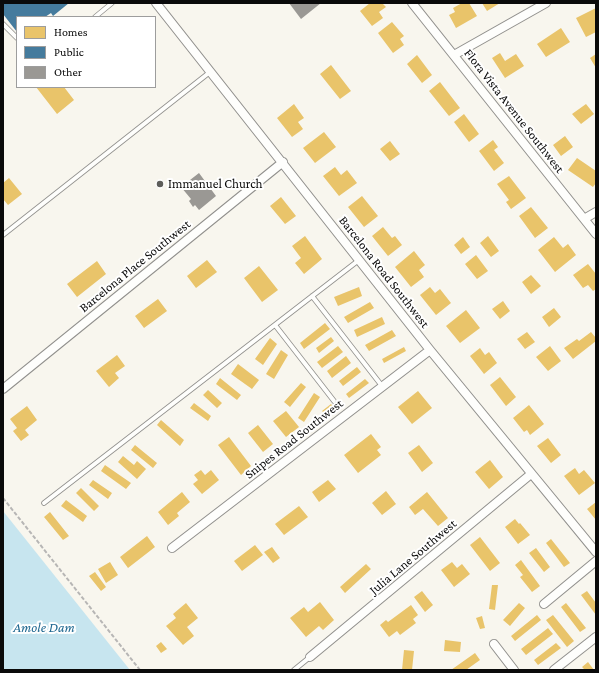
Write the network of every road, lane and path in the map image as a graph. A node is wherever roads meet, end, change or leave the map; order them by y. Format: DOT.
graph roads {
  1 [pos="112,3"];
  2 [pos="156,3"];
  3 [pos="412,3"];
  4 [pos="546,3"];
  5 [pos="96,16"];
  6 [pos="3,24"];
  7 [pos="16,37"];
  8 [pos="454,55"];
  9 [pos="211,72"];
  10 [pos="283,162"];
  11 [pos="596,212"];
  12 [pos="584,220"];
  13 [pos="596,234"];
  14 [pos="3,235"];
  15 [pos="359,260"];
  16 [pos="312,296"];
  17 [pos="275,325"];
  18 [pos="430,350"];
  19 [pos="382,386"];
  20 [pos="3,389"];
  21 [pos="334,401"];
  22 [pos="531,474"];
  23 [pos="3,498"];
  24 [pos="44,503"];
  25 [pos="172,548"];
  26 [pos="596,552"];
  27 [pos="596,561"];
  28 [pos="544,604"];
  29 [pos="596,637"];
  30 [pos="494,644"];
  31 [pos="310,657"];
  32 [pos="140,670"];
  33 [pos="294,670"];
  34 [pos="514,670"];
  35 [pos="554,670"];
  1 -- 5 [label="lane"];
  2 -- 9 [label="street, Barcelona Road Southwest"];
  3 -- 8 [label="street, Flora Vista Avenue Southwest"];
  4 -- 8 [label="street"];
  6 -- 7 [label="lane"];
  8 -- 12 [label="street, Flora Vista Avenue Southwest"];
  9 -- 10 [label="street, Barcelona Road Southwest"];
  9 -- 14 [label="lane"];
  10 -- 15 [label="street, Barcelona Road Southwest"];
  10 -- 20 [label="street, Barcelona Place Southwest"];
  11 -- 12 [label="street"];
  12 -- 13 [label="street, Flora Vista Avenue Southwest"];
  15 -- 16 [label="lane"];
  15 -- 18 [label="street, Barcelona Road Southwest"];
  16 -- 17 [label="lane"];
  16 -- 19 [label="lane"];
  17 -- 21 [label="lane"];
  17 -- 24 [label="lane"];
  18 -- 19 [label="street, Snipes Road Southwest"];
  18 -- 22 [label="street, Barcelona Road Southwest"];
  19 -- 25 [label="street, Snipes Road Southwest"];
  22 -- 26 [label="street, Barcelona Road Southwest"];
  22 -- 31 [label="street, Julia Lane Southwest"];
  23 -- 32 [label="path"];
  27 -- 28 [label="street"];
  29 -- 35 [label="street"];
  30 -- 34 [label="street"];
  31 -- 33 [label="lane"];
}
